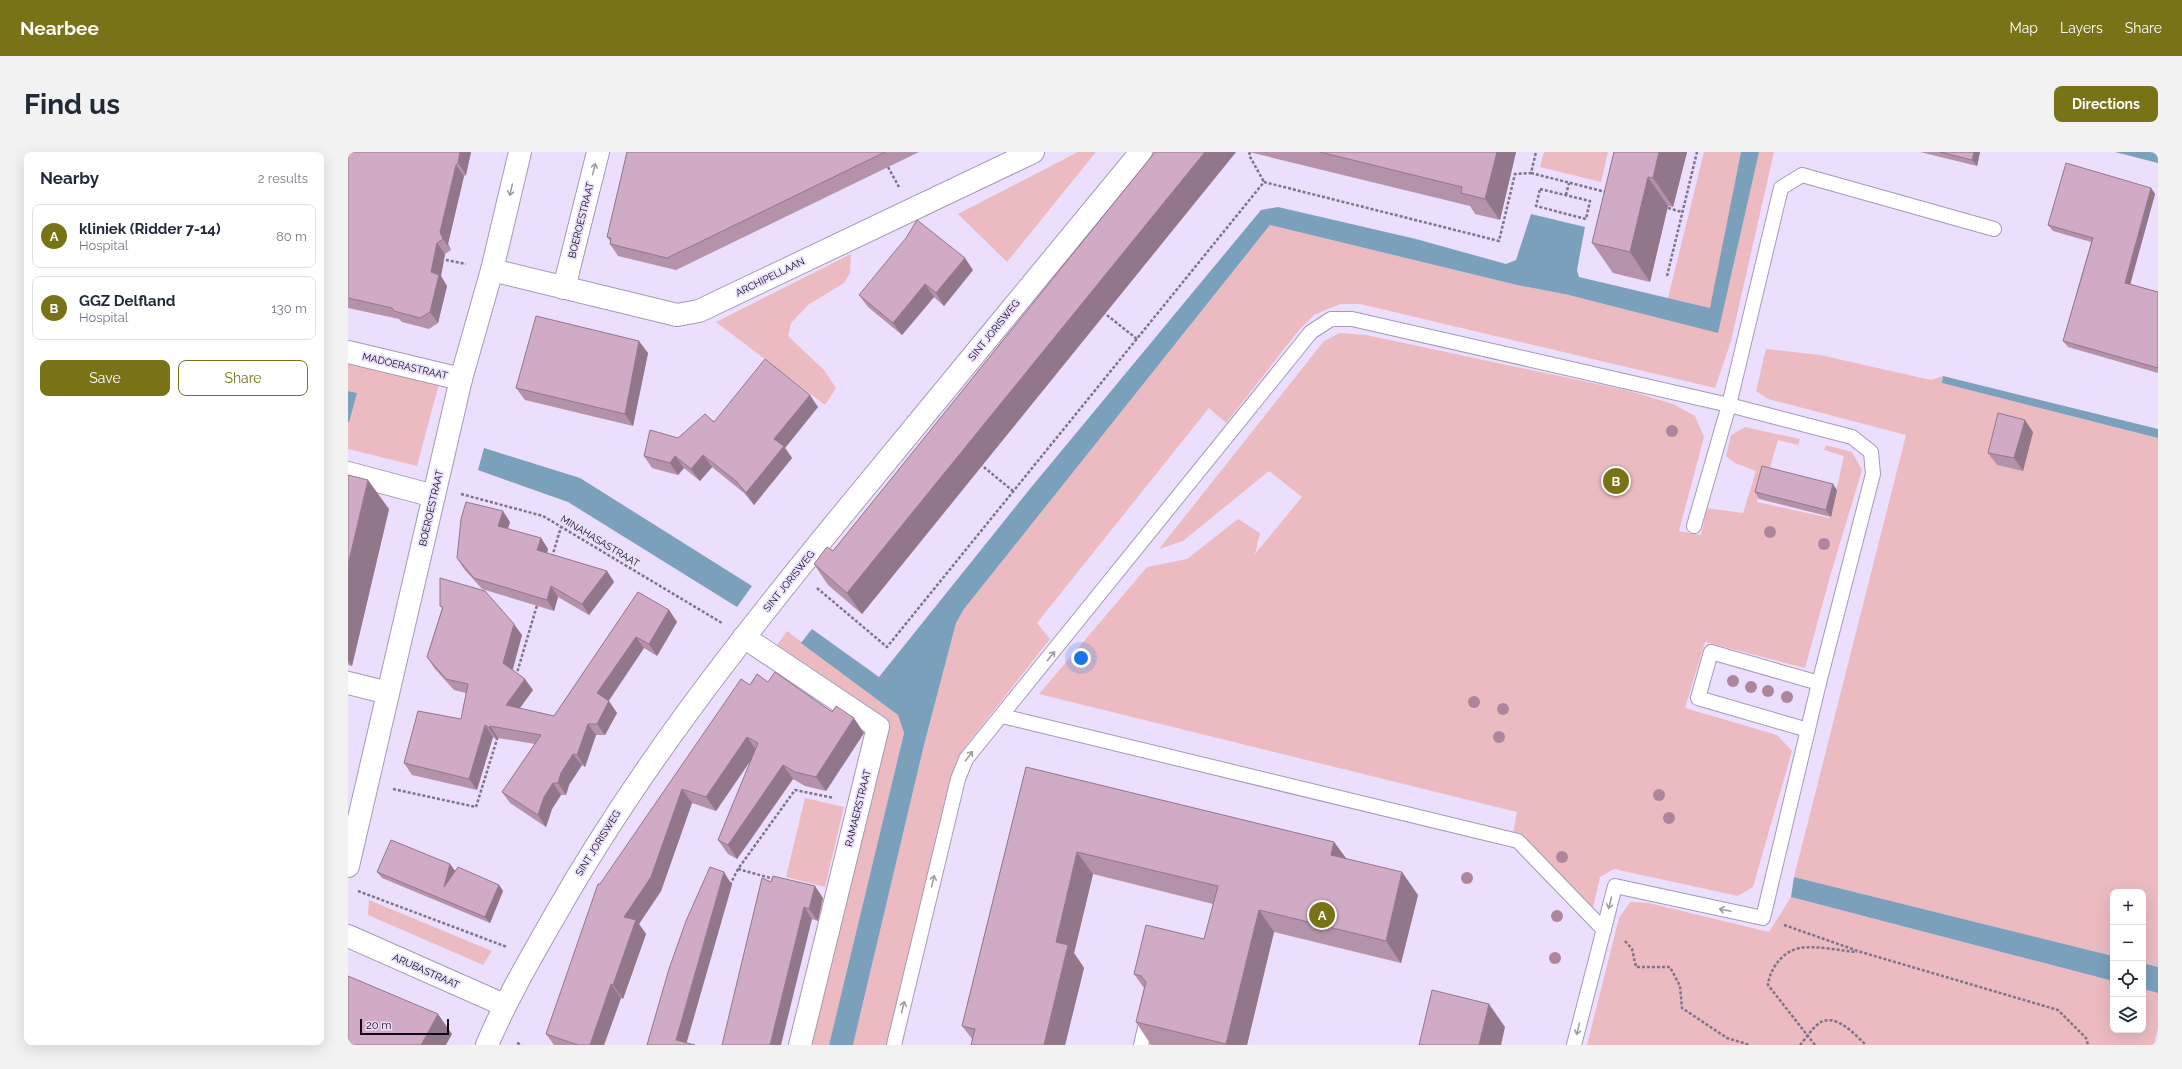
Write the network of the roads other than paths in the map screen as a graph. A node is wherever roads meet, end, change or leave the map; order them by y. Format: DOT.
graph roads {
  1 [pos="520,152"];
  2 [pos="598,152"];
  3 [pos="1033,152"];
  4 [pos="1141,152"];
  5 [pos="1994,229"];
  6 [pos="492,270"];
  7 [pos="564,288"];
  8 [pos="348,352"];
  9 [pos="461,379"];
  10 [pos="1729,405"];
  11 [pos="348,473"];
  12 [pos="435,491"];
  13 [pos="1694,526"];
  14 [pos="744,637"];
  15 [pos="348,683"];
  16 [pos="1819,683"];
  17 [pos="388,693"];
  18 [pos="1002,716"];
  19 [pos="1808,730"];
  20 [pos="348,866"];
  21 [pos="1604,930"];
  22 [pos="348,936"];
  23 [pos="1151,1005"];
  24 [pos="504,1006"];
  25 [pos="488,1045"];
  26 [pos="800,1045"];
  27 [pos="894,1045"];
  28 [pos="1141,1045"];
  29 [pos="1574,1045"];
  1 -- 6 [label="street, BOEROESTRAAT, one-way"];
  7 -- 2 [label="street, BOEROESTRAAT, one-way"];
  3 -- 7 [label="street, ARCHIPELLAAN"];
  4 -- 14 [label="street, SINT JORISWEG"];
  5 -- 10 [label="lane"];
  6 -- 7 [label="street, ARCHIPELLAAN"];
  6 -- 9 [label="street, BOEROESTRAAT"];
  8 -- 9 [label="street, MADOERASTRAAT"];
  9 -- 12 [label="street, BOEROESTRAAT"];
  10 -- 13 [label="lane"];
  10 -- 16 [label="lane"];
  18 -- 10 [label="lane, one-way"];
  11 -- 12 [label="street"];
  12 -- 17 [label="street, BOEROESTRAAT"];
  14 -- 24 [label="street, SINT JORISWEG"];
  14 -- 26 [label="street, RAMAERSTRAAT"];
  15 -- 17 [label="street"];
  16 -- 19 [label="lane"];
  16 -- 19 [label="lane"];
  17 -- 20 [label="street, BOEROESTRAAT"];
  18 -- 21 [label="lane"];
  27 -- 18 [label="lane, one-way"];
  19 -- 21 [label="lane, one-way"];
  21 -- 29 [label="lane, one-way"];
  22 -- 24 [label="street, ARUBASTRAAT"];
  23 -- 28 [label="lane"];
  24 -- 25 [label="street, SINT JORISWEG"];
}
